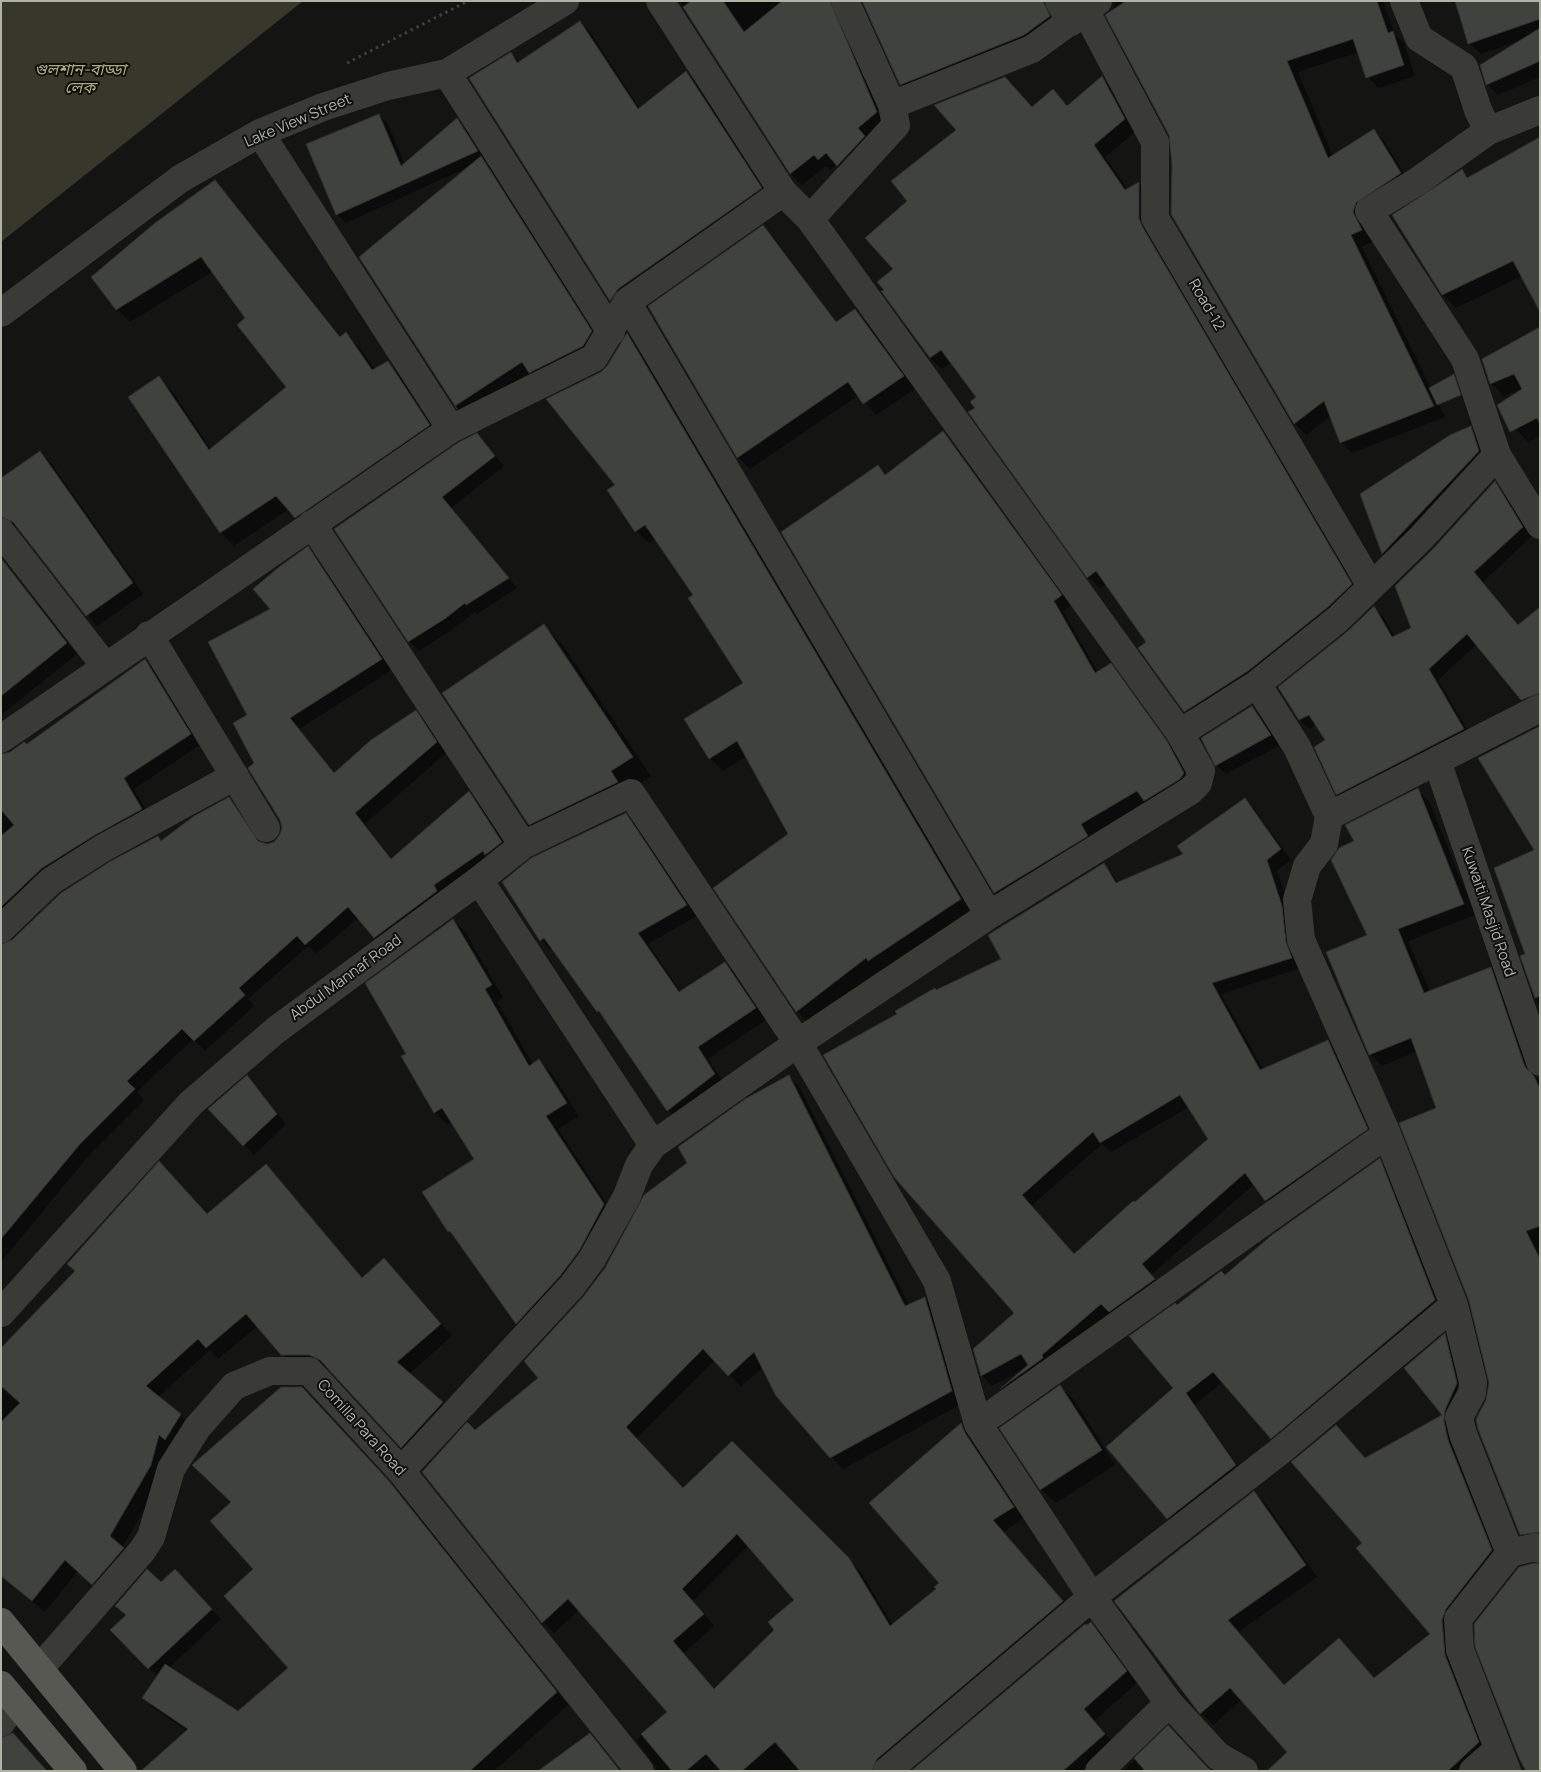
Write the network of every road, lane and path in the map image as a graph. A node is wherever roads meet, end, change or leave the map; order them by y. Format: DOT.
graph roads {
  1 [pos="565,1"];
  2 [pos="660,1"];
  3 [pos="845,1"];
  4 [pos="1404,1"];
  5 [pos="1078,9"];
  6 [pos="447,73"];
  7 [pos="892,105"];
  8 [pos="1540,110"];
  9 [pos="1488,131"];
  10 [pos="260,133"];
  11 [pos="783,192"];
  12 [pos="810,219"];
  13 [pos="627,302"];
  14 [pos="1,313"];
  15 [pos="611,332"];
  16 [pos="451,429"];
  17 [pos="1497,455"];
  18 [pos="312,524"];
  19 [pos="1540,525"];
  20 [pos="1,532"];
  21 [pos="1371,586"];
  22 [pos="150,635"];
  23 [pos="105,666"];
  24 [pos="1257,684"];
  25 [pos="1540,708"];
  26 [pos="1180,733"];
  27 [pos="1,739"];
  28 [pos="1437,761"];
  29 [pos="235,776"];
  30 [pos="1329,816"];
  31 [pos="266,828"];
  32 [pos="523,845"];
  33 [pos="479,880"];
  34 [pos="989,915"];
  35 [pos="1,929"];
  36 [pos="798,1043"];
  37 [pos="1540,1062"];
  38 [pos="1387,1134"];
  39 [pos="653,1145"];
  40 [pos="1454,1305"];
  41 [pos="1,1313"];
  42 [pos="978,1424"];
  43 [pos="400,1471"];
  44 [pos="1540,1549"];
  45 [pos="1510,1553"];
  46 [pos="1092,1597"];
  47 [pos="1,1622"];
  48 [pos="40,1668"];
  49 [pos="1169,1703"];
  50 [pos="6,1704"];
  51 [pos="1502,1760"];
  52 [pos="73,1771"];
  53 [pos="124,1771"];
  54 [pos="640,1771"];
  55 [pos="887,1771"];
  56 [pos="1099,1771"];
  57 [pos="1244,1771"];
  58 [pos="1472,1771"];
  1 -- 6 [label="street, Lake View Street"];
  2 -- 11 [label="street"];
  3 -- 7 [label="street"];
  4 -- 9 [label="street"];
  5 -- 7 [label="street"];
  5 -- 21 [label="street, Road-12"];
  6 -- 10 [label="street, Lake View Street"];
  6 -- 15 [label="street"];
  7 -- 12 [label="street"];
  8 -- 9 [label="street"];
  9 -- 17 [label="street"];
  10 -- 14 [label="street, Lake View Street"];
  10 -- 16 [label="street"];
  11 -- 12 [label="street"];
  11 -- 13 [label="street"];
  12 -- 26 [label="street"];
  13 -- 15 [label="street"];
  13 -- 34 [label="street"];
  15 -- 16 [label="street"];
  16 -- 18 [label="street"];
  17 -- 19 [label="street"];
  17 -- 21 [label="street"];
  18 -- 22 [label="street"];
  18 -- 32 [label="street"];
  20 -- 23 [label="street"];
  21 -- 24 [label="street"];
  22 -- 23 [label="street"];
  22 -- 29 [label="street"];
  23 -- 27 [label="street"];
  24 -- 26 [label="street"];
  24 -- 30 [label="street"];
  25 -- 28 [label="street"];
  26 -- 34 [label="street"];
  28 -- 30 [label="street"];
  28 -- 37 [label="street, Kuwaiti Masjid Road"];
  29 -- 31 [label="street"];
  29 -- 35 [label="street"];
  30 -- 38 [label="street"];
  32 -- 33 [label="street, Abdul Mannaf Road"];
  32 -- 36 [label="street, Abdul Mannaf Road"];
  33 -- 39 [label="street"];
  33 -- 41 [label="street, Abdul Mannaf Road"];
  34 -- 36 [label="street"];
  36 -- 39 [label="street"];
  36 -- 42 [label="street"];
  38 -- 40 [label="street"];
  38 -- 42 [label="street"];
  39 -- 43 [label="street"];
  40 -- 45 [label="street"];
  40 -- 46 [label="street"];
  42 -- 46 [label="street"];
  43 -- 48 [label="street, Comilla Para Road"];
  43 -- 54 [label="street, Comilla Para Road"];
  44 -- 45 [label="street"];
  45 -- 51 [label="street"];
  46 -- 49 [label="street"];
  46 -- 55 [label="street"];
  47 -- 48 [label="main road"];
  48 -- 53 [label="main road"];
  49 -- 56 [label="street"];
  49 -- 57 [label="street"];
  50 -- 52 [label="main road"];
  51 -- 58 [label="street"];
}
